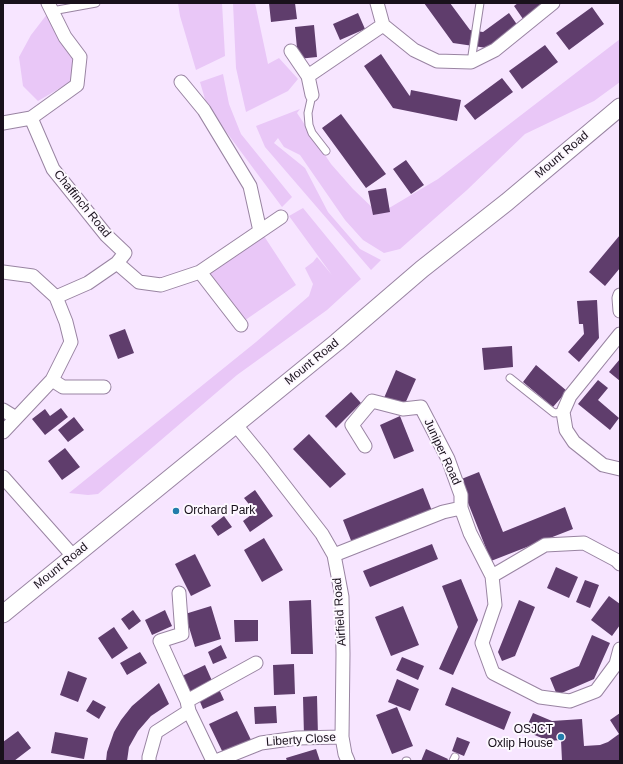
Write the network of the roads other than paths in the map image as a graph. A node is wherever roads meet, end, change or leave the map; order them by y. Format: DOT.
graph roads {
  1 [pos="96,3"];
  2 [pos="377,3"];
  3 [pos="480,3"];
  4 [pos="553,3"];
  5 [pos="50,7"];
  6 [pos="383,25"];
  7 [pos="291,51"];
  8 [pos="471,62"];
  9 [pos="308,76"];
  10 [pos="181,82"];
  11 [pos="312,95"];
  12 [pos="620,107"];
  13 [pos="31,118"];
  14 [pos="3,123"];
  15 [pos="326,151"];
  16 [pos="281,217"];
  17 [pos="260,231"];
  18 [pos="117,263"];
  19 [pos="3,272"];
  20 [pos="200,272"];
  21 [pos="620,295"];
  22 [pos="56,297"];
  23 [pos="620,311"];
  24 [pos="241,325"];
  25 [pos="620,334"];
  26 [pos="510,378"];
  27 [pos="52,380"];
  28 [pos="104,387"];
  29 [pos="3,410"];
  30 [pos="563,412"];
  31 [pos="16,418"];
  32 [pos="235,424"];
  33 [pos="3,432"];
  34 [pos="365,446"];
  35 [pos="620,469"];
  36 [pos="3,477"];
  37 [pos="461,508"];
  38 [pos="334,555"];
  39 [pos="73,556"];
  40 [pos="620,564"];
  41 [pos="492,576"];
  42 [pos="179,593"];
  43 [pos="3,614"];
  44 [pos="620,649"];
  45 [pos="256,663"];
  46 [pos="188,706"];
  47 [pos="342,737"];
  48 [pos="149,761"];
  49 [pos="212,761"];
  50 [pos="216,761"];
  51 [pos="348,761"];
  1 -- 5 [label="lane"];
  2 -- 6 [label="street"];
  3 -- 8 [label="lane"];
  4 -- 8 [label="street"];
  5 -- 13 [label="street"];
  6 -- 8 [label="street"];
  6 -- 9 [label="street"];
  7 -- 9 [label="street"];
  9 -- 11 [label="street"];
  10 -- 17 [label="street"];
  11 -- 15 [label="lane"];
  12 -- 32 [label="street, Mount Road"];
  13 -- 14 [label="street"];
  13 -- 18 [label="street, Chaffinch Road"];
  16 -- 17 [label="street"];
  17 -- 20 [label="street"];
  18 -- 20 [label="street"];
  18 -- 22 [label="street"];
  19 -- 22 [label="street"];
  20 -- 24 [label="street"];
  21 -- 23 [label="street"];
  22 -- 27 [label="street"];
  25 -- 30 [label="street"];
  26 -- 30 [label="lane"];
  27 -- 28 [label="street"];
  27 -- 31 [label="street"];
  29 -- 31 [label="street"];
  30 -- 35 [label="street"];
  31 -- 33 [label="street"];
  32 -- 38 [label="street, Airfield Road"];
  32 -- 39 [label="street, Mount Road"];
  34 -- 37 [label="street, Juniper Road"];
  36 -- 39 [label="street"];
  37 -- 38 [label="street"];
  37 -- 41 [label="street, Juniper Road"];
  38 -- 47 [label="street, Airfield Road"];
  39 -- 43 [label="street, Mount Road"];
  40 -- 41 [label="street"];
  41 -- 44 [label="street, Juniper Road"];
  42 -- 46 [label="street"];
  45 -- 46 [label="street"];
  46 -- 48 [label="street"];
  46 -- 49 [label="street"];
  47 -- 50 [label="street, Liberty Close"];
  47 -- 51 [label="street, Airfield Road"];
}
